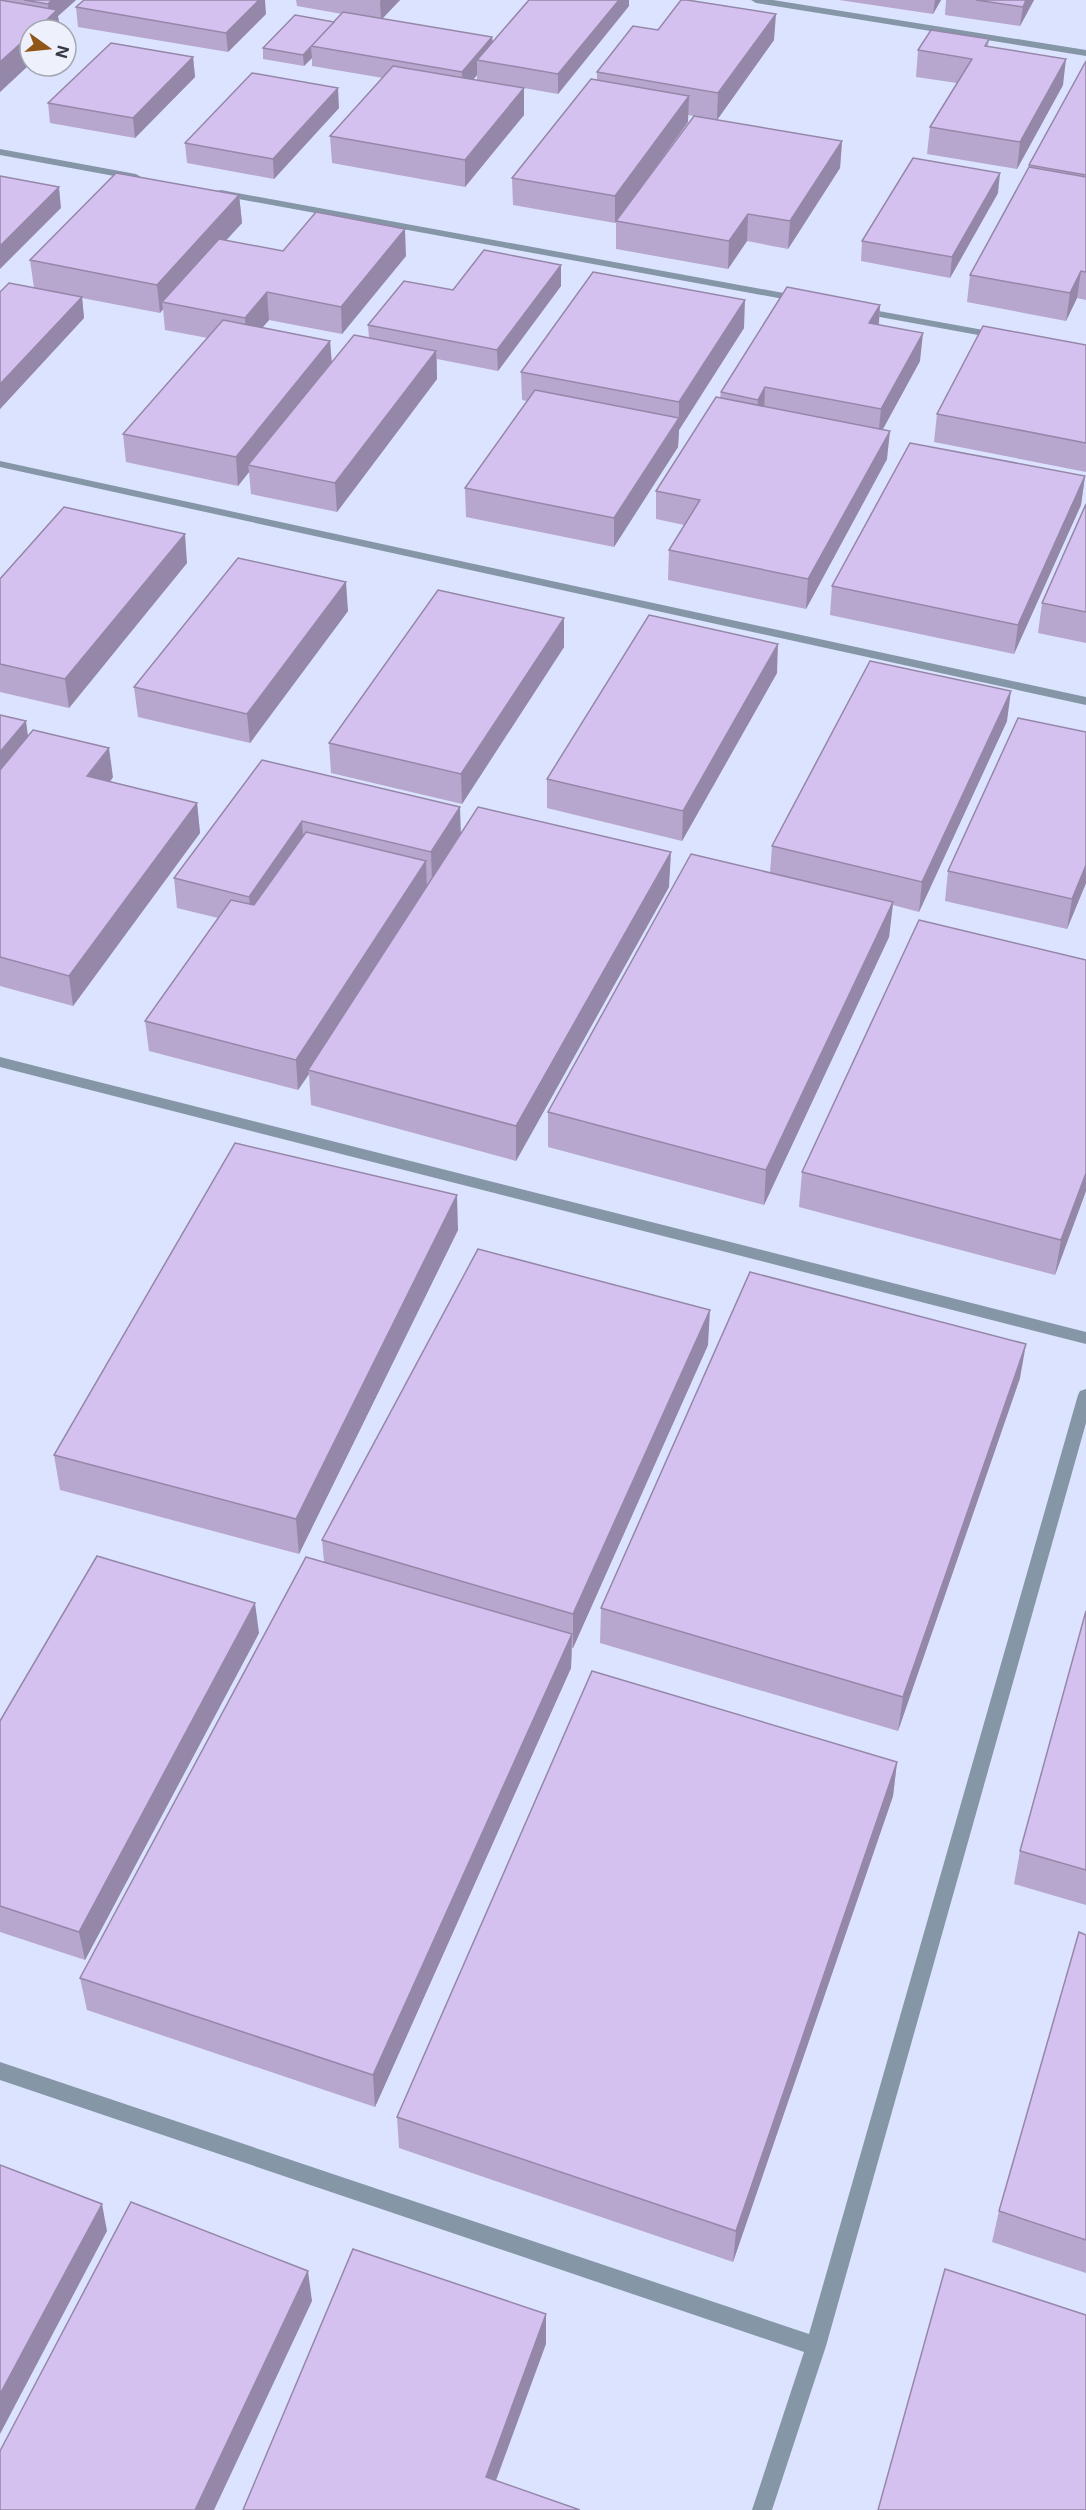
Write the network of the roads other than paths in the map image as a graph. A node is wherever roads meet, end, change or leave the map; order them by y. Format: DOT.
graph roads {
  1 [pos="756,0"];
  2 [pos="1086,52"];
  3 [pos="0,152"];
  4 [pos="152,180"];
  5 [pos="210,191"];
  6 [pos="806,300"];
  7 [pos="852,309"];
  8 [pos="1016,339"];
  9 [pos="0,464"];
  10 [pos="1086,701"];
  11 [pos="0,1062"];
  12 [pos="1086,1338"];
  13 [pos="1086,1395"];
  14 [pos="0,2071"];
  15 [pos="816,2346"];
  16 [pos="762,2510"];
  1 -- 2 [label="street"];
  3 -- 4 [label="street"];
  5 -- 6 [label="street"];
  7 -- 8 [label="street"];
  9 -- 10 [label="street"];
  11 -- 12 [label="street"];
  13 -- 15 [label="street"];
  14 -- 15 [label="street"];
  15 -- 16 [label="street"];
}
